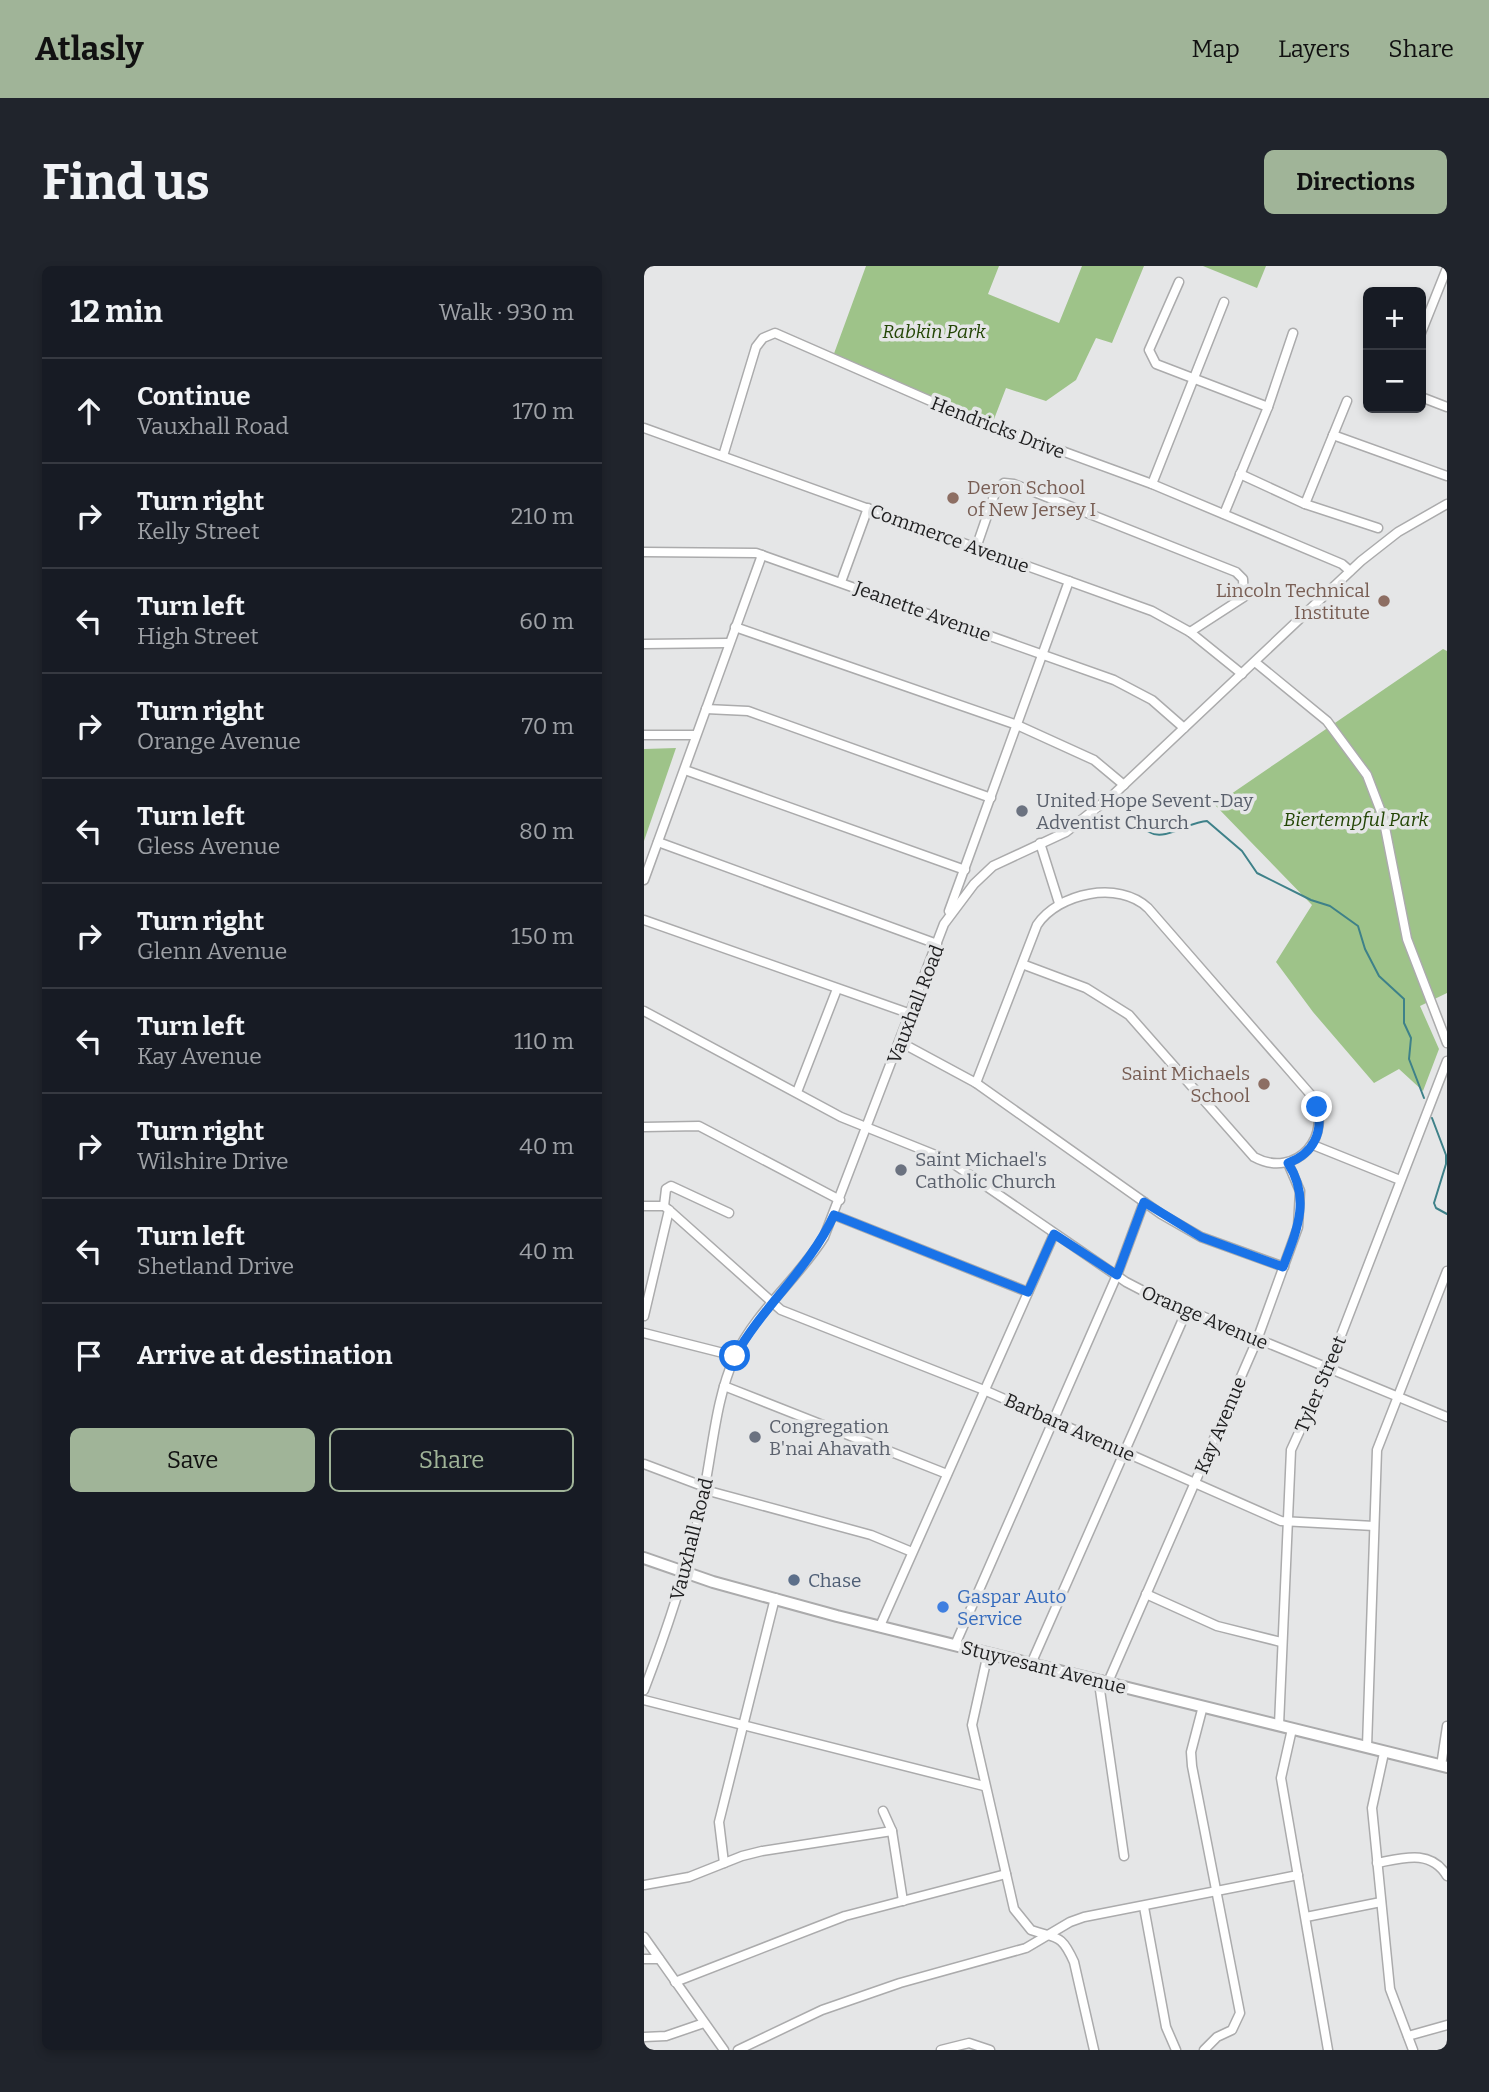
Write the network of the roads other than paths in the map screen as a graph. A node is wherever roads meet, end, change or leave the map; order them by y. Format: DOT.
graph roads {
  1 [pos="1447,268"];
  2 [pos="1179,282"];
  3 [pos="1436,294"];
  4 [pos="1447,300"];
  5 [pos="1224,302"];
  6 [pos="1426,320"];
  7 [pos="1293,333"];
  8 [pos="1194,379"];
  9 [pos="1426,399"];
  10 [pos="1347,401"];
  11 [pos="1268,407"];
  12 [pos="1447,407"];
  13 [pos="644,428"];
  14 [pos="1334,435"];
  15 [pos="723,456"];
  16 [pos="1240,474"];
  17 [pos="1447,476"];
  18 [pos="1152,484"];
  19 [pos="1305,504"];
  20 [pos="1447,504"];
  21 [pos="868,508"];
  22 [pos="1224,514"];
  23 [pos="1378,528"];
  24 [pos="976,548"];
  25 [pos="644,552"];
  26 [pos="762,555"];
  27 [pos="1350,571"];
  28 [pos="1069,581"];
  29 [pos="841,582"];
  30 [pos="735,627"];
  31 [pos="1190,632"];
  32 [pos="728,643"];
  33 [pos="644,644"];
  34 [pos="1042,653"];
  35 [pos="1255,662"];
  36 [pos="1242,674"];
  37 [pos="706,709"];
  38 [pos="1017,725"];
  39 [pos="1185,728"];
  40 [pos="696,734"];
  41 [pos="644,735"];
  42 [pos="685,770"];
  43 [pos="1124,785"];
  44 [pos="991,798"];
  45 [pos="658,842"];
  46 [pos="1040,843"];
  47 [pos="965,870"];
  48 [pos="644,880"];
  49 [pos="1059,903"];
  50 [pos="644,920"];
  51 [pos="944,924"];
  52 [pos="937,944"];
  53 [pos="1022,964"];
  54 [pos="837,989"];
  55 [pos="644,1011"];
  56 [pos="911,1014"];
  57 [pos="900,1042"];
  58 [pos="1447,1043"];
  59 [pos="1447,1061"];
  60 [pos="976,1083"];
  61 [pos="797,1092"];
  62 [pos="644,1127"];
  63 [pos="868,1130"];
  64 [pos="1313,1145"];
  65 [pos="1288,1163"];
  66 [pos="1400,1180"];
  67 [pos="840,1200"];
  68 [pos="1144,1202"];
  69 [pos="644,1206"];
  70 [pos="667,1208"];
  71 [pos="729,1213"];
  72 [pos="834,1215"];
  73 [pos="1054,1234"];
  74 [pos="1283,1267"];
  75 [pos="1447,1271"];
  76 [pos="1117,1275"];
  77 [pos="1028,1292"];
  78 [pos="770,1303"];
  79 [pos="1187,1310"];
  80 [pos="644,1316"];
  81 [pos="644,1333"];
  82 [pos="1257,1340"];
  83 [pos="735,1356"];
  84 [pos="1328,1369"];
  85 [pos="724,1386"];
  86 [pos="984,1390"];
  87 [pos="1399,1397"];
  88 [pos="1447,1418"];
  89 [pos="1055,1420"];
  90 [pos="1124,1451"];
  91 [pos="644,1464"];
  92 [pos="947,1474"];
  93 [pos="1195,1483"];
  94 [pos="705,1488"];
  95 [pos="1288,1522"];
  96 [pos="1374,1526"];
  97 [pos="912,1552"];
  98 [pos="644,1558"];
  99 [pos="685,1572"];
  100 [pos="1146,1594"];
  101 [pos="775,1598"];
  102 [pos="880,1626"];
  103 [pos="1281,1642"];
  104 [pos="956,1645"];
  105 [pos="988,1653"];
  106 [pos="1031,1664"];
  107 [pos="1105,1681"];
  108 [pos="644,1690"];
  109 [pos="644,1700"];
  110 [pos="1203,1706"];
  111 [pos="1279,1725"];
  112 [pos="1447,1726"];
  113 [pos="744,1727"];
  114 [pos="1293,1729"];
  115 [pos="1367,1747"];
  116 [pos="1384,1753"];
  117 [pos="1444,1766"];
  118 [pos="984,1786"];
  119 [pos="883,1811"];
  120 [pos="892,1831"];
  121 [pos="1124,1856"];
  122 [pos="724,1863"];
  123 [pos="1377,1863"];
  124 [pos="1006,1874"];
  125 [pos="1298,1875"];
  126 [pos="1447,1876"];
  127 [pos="644,1885"];
  128 [pos="1217,1893"];
  129 [pos="903,1901"];
  130 [pos="1381,1902"];
  131 [pos="1144,1907"];
  132 [pos="1306,1917"];
  133 [pos="1052,1933"];
  134 [pos="644,1937"];
  135 [pos="644,1959"];
  136 [pos="659,1959"];
  137 [pos="675,1982"];
  138 [pos="704,2022"];
  139 [pos="1447,2025"];
  140 [pos="1408,2036"];
  141 [pos="644,2037"];
  142 [pos="724,2050"];
  143 [pos="738,2050"];
  144 [pos="941,2050"];
  145 [pos="990,2050"];
  146 [pos="1094,2050"];
  147 [pos="1176,2050"];
  148 [pos="1204,2050"];
  149 [pos="1328,2050"];
  150 [pos="1413,2050"];
  1 -- 3 [label="street"];
  2 -- 8 [label="street"];
  3 -- 4 [label="street"];
  3 -- 6 [label="street"];
  5 -- 8 [label="street"];
  7 -- 11 [label="street"];
  8 -- 11 [label="street"];
  8 -- 18 [label="street"];
  9 -- 12 [label="street"];
  10 -- 14 [label="street"];
  11 -- 16 [label="street"];
  13 -- 15 [label="street, Commerce Avenue"];
  14 -- 17 [label="street"];
  14 -- 19 [label="street"];
  15 -- 18 [label="street, Hendricks Drive"];
  15 -- 21 [label="street, Commerce Avenue"];
  16 -- 19 [label="street"];
  16 -- 22 [label="street"];
  18 -- 22 [label="street, Hendricks Drive"];
  19 -- 23 [label="street"];
  20 -- 27 [label="street, Vauxhall Road"];
  21 -- 24 [label="street, Commerce Avenue"];
  21 -- 29 [label="street"];
  22 -- 27 [label="street, Hendricks Drive"];
  24 -- 28 [label="street, Commerce Avenue"];
  24 -- 31 [label="street"];
  25 -- 26 [label="street, Jeanette Avenue"];
  26 -- 29 [label="street, Jeanette Avenue"];
  26 -- 30 [label="street"];
  27 -- 35 [label="street, Vauxhall Road"];
  28 -- 31 [label="street, Commerce Avenue"];
  28 -- 34 [label="street"];
  29 -- 34 [label="street, Jeanette Avenue"];
  30 -- 32 [label="street"];
  30 -- 38 [label="street"];
  31 -- 36 [label="street, Commerce Avenue"];
  32 -- 33 [label="street"];
  32 -- 37 [label="street"];
  34 -- 38 [label="street"];
  34 -- 39 [label="street, Jeanette Avenue"];
  35 -- 36 [label="street, Vauxhall Road"];
  35 -- 58 [label="street"];
  36 -- 39 [label="street, Vauxhall Road"];
  37 -- 40 [label="street"];
  37 -- 44 [label="street"];
  38 -- 43 [label="street"];
  38 -- 44 [label="street"];
  39 -- 43 [label="street, Vauxhall Road"];
  40 -- 41 [label="street"];
  40 -- 42 [label="street"];
  42 -- 45 [label="street"];
  42 -- 47 [label="street"];
  43 -- 46 [label="street, Vauxhall Road"];
  44 -- 47 [label="street"];
  45 -- 48 [label="street"];
  45 -- 52 [label="street"];
  46 -- 49 [label="street"];
  46 -- 51 [label="street, Vauxhall Road"];
  47 -- 51 [label="street"];
  49 -- 53 [label="street"];
  49 -- 64 [label="street"];
  50 -- 54 [label="street"];
  51 -- 52 [label="street, Vauxhall Road"];
  52 -- 56 [label="street, Vauxhall Road"];
  53 -- 60 [label="street"];
  53 -- 65 [label="street"];
  54 -- 56 [label="street"];
  54 -- 61 [label="street"];
  55 -- 61 [label="street, Orange Avenue"];
  56 -- 57 [label="street, Vauxhall Road"];
  57 -- 60 [label="street"];
  57 -- 63 [label="street, Vauxhall Road"];
  59 -- 66 [label="street, Tyler Street"];
  60 -- 68 [label="street"];
  61 -- 63 [label="street, Orange Avenue"];
  62 -- 67 [label="street"];
  63 -- 67 [label="street, Vauxhall Road"];
  63 -- 73 [label="street, Orange Avenue"];
  64 -- 65 [label="street"];
  64 -- 66 [label="street"];
  65 -- 74 [label="street, Kay Avenue"];
  66 -- 84 [label="street, Tyler Street"];
  67 -- 72 [label="street, Vauxhall Road"];
  68 -- 74 [label="street"];
  68 -- 76 [label="street"];
  69 -- 70 [label="street"];
  70 -- 71 [label="street"];
  70 -- 78 [label="street"];
  70 -- 80 [label="street"];
  72 -- 77 [label="street"];
  72 -- 78 [label="street, Vauxhall Road"];
  73 -- 76 [label="street, Orange Avenue"];
  73 -- 77 [label="street"];
  74 -- 82 [label="street, Kay Avenue"];
  75 -- 87 [label="street"];
  76 -- 79 [label="street, Orange Avenue"];
  76 -- 89 [label="street"];
  77 -- 86 [label="street"];
  78 -- 83 [label="street, Vauxhall Road"];
  78 -- 86 [label="street, Barbara Avenue"];
  79 -- 82 [label="street, Orange Avenue"];
  79 -- 90 [label="street"];
  81 -- 83 [label="street"];
  82 -- 84 [label="street, Orange Avenue"];
  82 -- 93 [label="street, Kay Avenue"];
  83 -- 85 [label="street, Vauxhall Road"];
  84 -- 87 [label="street, Orange Avenue"];
  84 -- 95 [label="street, Tyler Street"];
  85 -- 92 [label="street"];
  85 -- 94 [label="street, Vauxhall Road"];
  86 -- 89 [label="street, Barbara Avenue"];
  86 -- 92 [label="street"];
  87 -- 88 [label="street, Orange Avenue"];
  87 -- 96 [label="street"];
  89 -- 90 [label="street, Barbara Avenue"];
  89 -- 104 [label="street"];
  90 -- 93 [label="street, Barbara Avenue"];
  90 -- 106 [label="street"];
  91 -- 94 [label="street"];
  92 -- 97 [label="street"];
  93 -- 95 [label="street, Barbara Avenue"];
  93 -- 100 [label="street, Kay Avenue"];
  94 -- 97 [label="street"];
  94 -- 99 [label="street, Vauxhall Road"];
  95 -- 96 [label="street, Barbara Avenue"];
  95 -- 103 [label="street, Tyler Street"];
  96 -- 115 [label="street"];
  97 -- 102 [label="street"];
  98 -- 99 [label="main road, Stuyvesant Avenue"];
  99 -- 101 [label="main road, Stuyvesant Avenue"];
  99 -- 108 [label="street, Vauxhall Road"];
  100 -- 103 [label="street"];
  100 -- 107 [label="street, Kay Avenue"];
  101 -- 102 [label="main road, Stuyvesant Avenue"];
  101 -- 113 [label="street"];
  102 -- 104 [label="main road, Stuyvesant Avenue"];
  103 -- 111 [label="street, Tyler Street"];
  104 -- 105 [label="main road, Stuyvesant Avenue"];
  105 -- 106 [label="main road, Stuyvesant Avenue"];
  105 -- 118 [label="street"];
  106 -- 107 [label="main road, Stuyvesant Avenue"];
  107 -- 110 [label="main road, Stuyvesant Avenue"];
  107 -- 121 [label="street"];
  109 -- 113 [label="street"];
  110 -- 111 [label="main road, Stuyvesant Avenue"];
  110 -- 128 [label="street"];
  111 -- 114 [label="main road, Stuyvesant Avenue"];
  112 -- 117 [label="street"];
  113 -- 118 [label="street"];
  113 -- 122 [label="street"];
  114 -- 115 [label="main road, Stuyvesant Avenue"];
  114 -- 125 [label="street"];
  115 -- 116 [label="main road, Stuyvesant Avenue"];
  116 -- 117 [label="main road, Stuyvesant Avenue"];
  116 -- 123 [label="street"];
  118 -- 124 [label="street"];
  119 -- 120 [label="street"];
  120 -- 122 [label="street"];
  120 -- 129 [label="street"];
  122 -- 127 [label="street"];
  123 -- 126 [label="street"];
  123 -- 130 [label="street"];
  124 -- 129 [label="street"];
  124 -- 133 [label="street"];
  125 -- 128 [label="street"];
  125 -- 132 [label="street"];
  128 -- 131 [label="street"];
  128 -- 148 [label="street"];
  129 -- 137 [label="street"];
  130 -- 132 [label="street"];
  130 -- 140 [label="street"];
  131 -- 133 [label="street"];
  131 -- 147 [label="street"];
  132 -- 149 [label="street"];
  133 -- 143 [label="street"];
  133 -- 146 [label="street"];
  134 -- 136 [label="street"];
  135 -- 136 [label="street"];
  136 -- 137 [label="street"];
  137 -- 138 [label="street"];
  138 -- 141 [label="street"];
  138 -- 142 [label="street"];
  139 -- 140 [label="street"];
  140 -- 150 [label="street"];
  144 -- 145 [label="street"];
}
